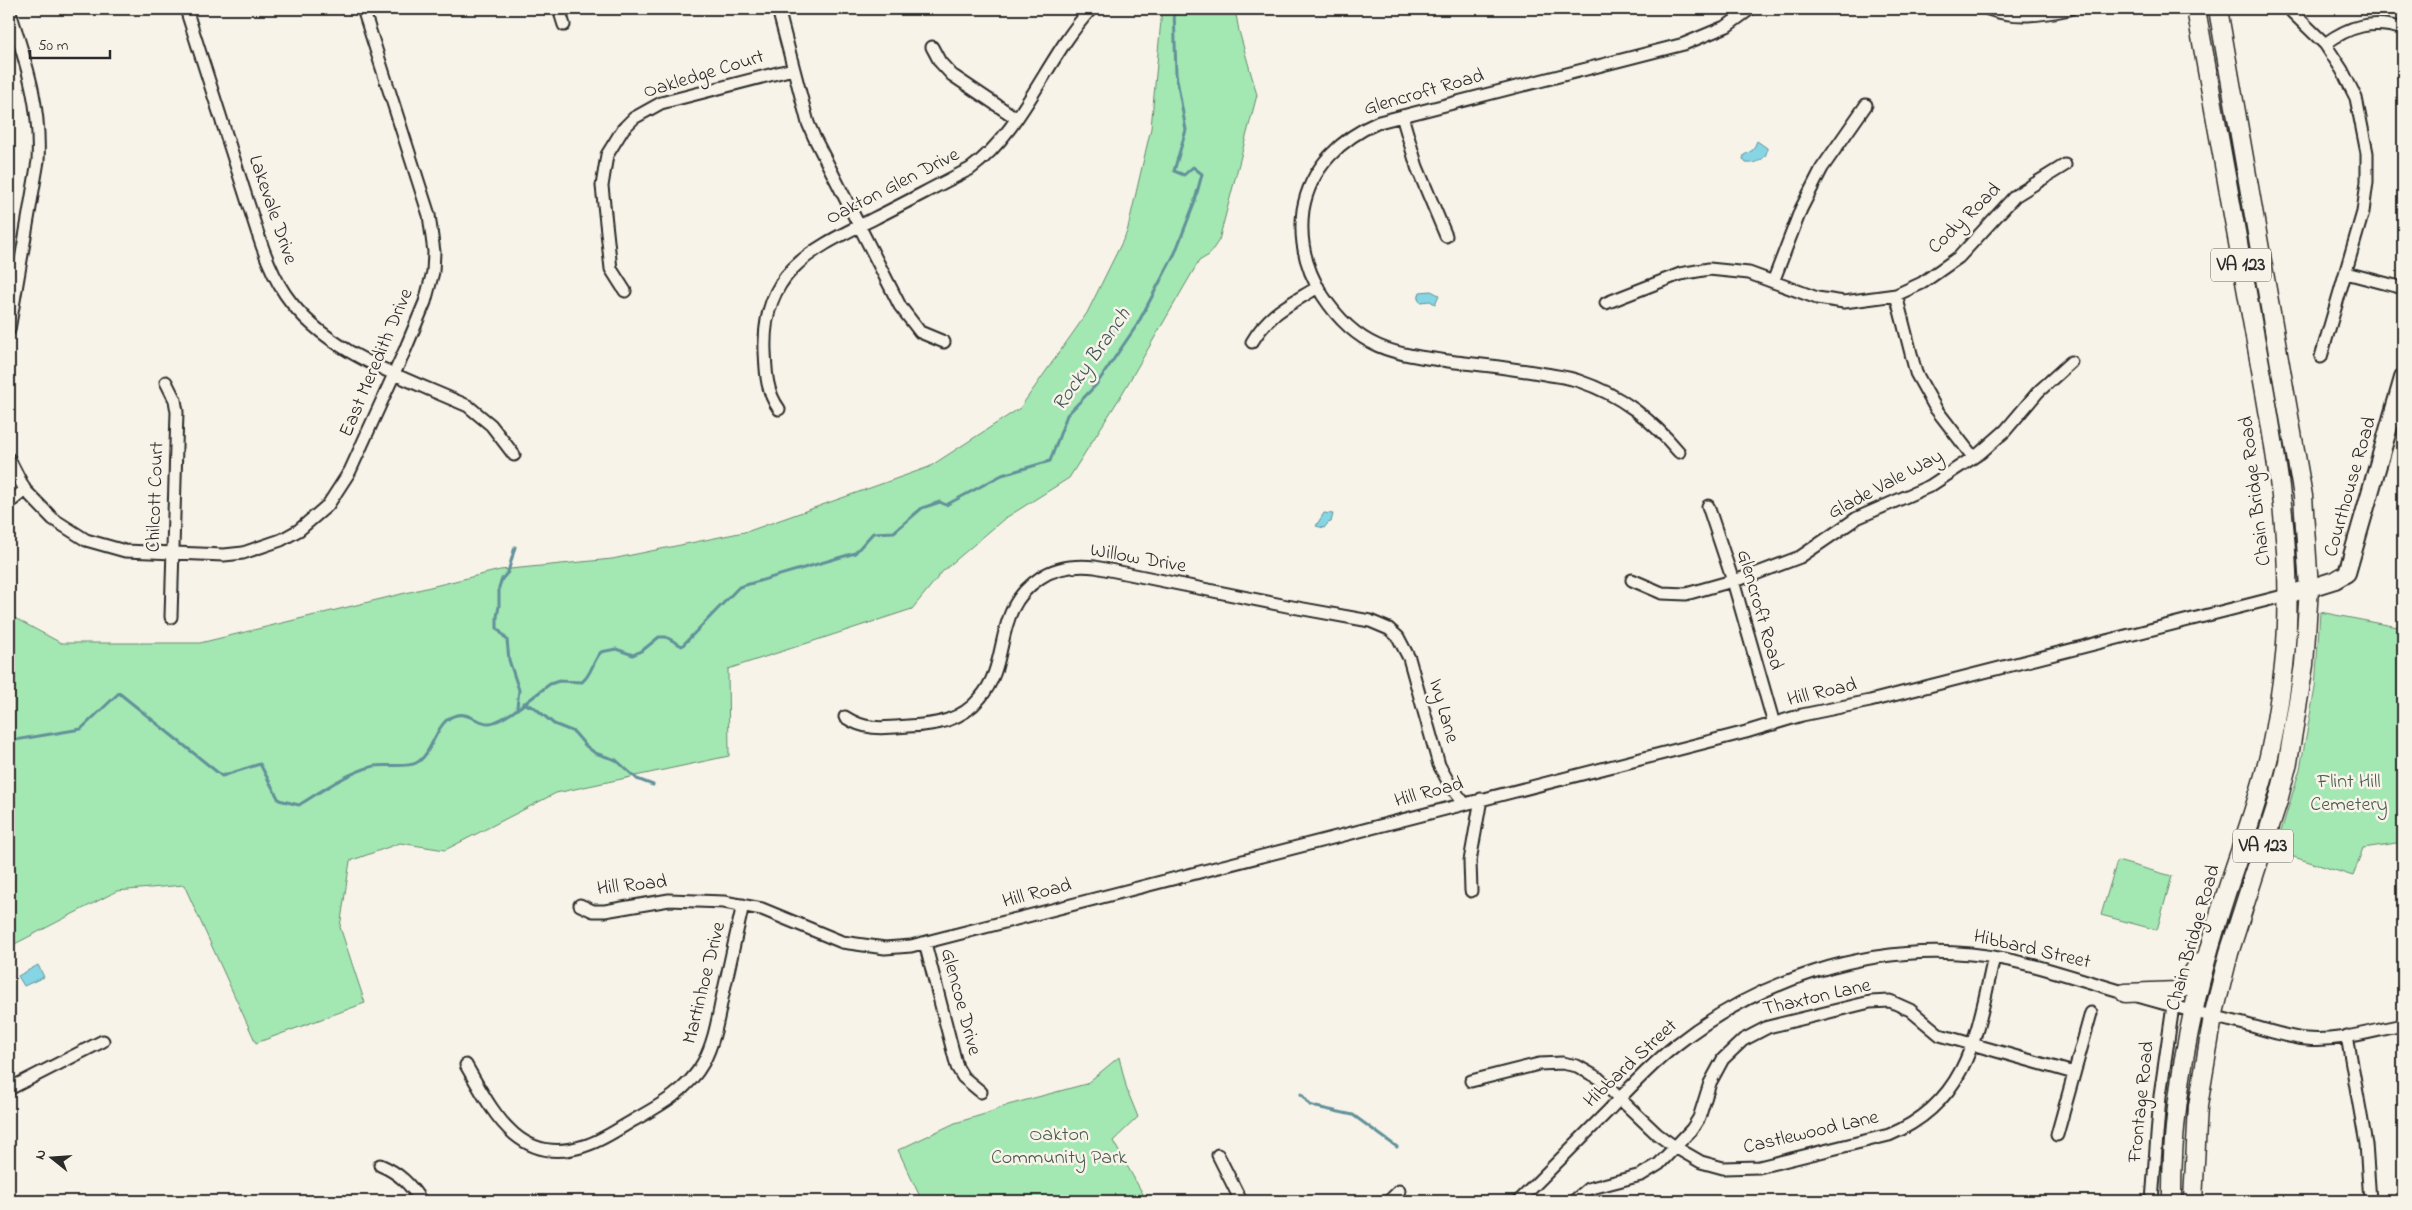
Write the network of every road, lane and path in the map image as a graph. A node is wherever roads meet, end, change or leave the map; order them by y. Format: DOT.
graph roads {
  1 [pos="186,9"];
  2 [pos="363,9"];
  3 [pos="560,9"];
  4 [pos="778,9"];
  5 [pos="1091,9"];
  6 [pos="1750,9"];
  7 [pos="1988,9"];
  8 [pos="2070,9"];
  9 [pos="2196,9"];
  10 [pos="2218,9"];
  11 [pos="2292,9"];
  12 [pos="9,10"];
  13 [pos="564,25"];
  14 [pos="2403,29"];
  15 [pos="2325,44"];
  16 [pos="932,47"];
  17 [pos="793,69"];
  18 [pos="1866,105"];
  19 [pos="1402,116"];
  20 [pos="1016,118"];
  21 [pos="2065,165"];
  22 [pos="858,226"];
  23 [pos="1446,236"];
  24 [pos="2346,272"];
  25 [pos="1773,282"];
  26 [pos="1318,288"];
  27 [pos="2403,288"];
  28 [pos="625,291"];
  29 [pos="1896,295"];
  30 [pos="1606,303"];
  31 [pos="9,330"];
  32 [pos="944,342"];
  33 [pos="1252,342"];
  34 [pos="2321,357"];
  35 [pos="2071,362"];
  36 [pos="394,373"];
  37 [pos="2403,378"];
  38 [pos="166,382"];
  39 [pos="779,409"];
  40 [pos="2398,421"];
  41 [pos="1679,452"];
  42 [pos="514,455"];
  43 [pos="1973,457"];
  44 [pos="9,459"];
  45 [pos="25,490"];
  46 [pos="9,503"];
  47 [pos="1708,506"];
  48 [pos="173,554"];
  49 [pos="1632,580"];
  50 [pos="1733,582"];
  51 [pos="2309,588"];
  52 [pos="2287,595"];
  53 [pos="171,616"];
  54 [pos="1390,629"];
  55 [pos="845,717"];
  56 [pos="1774,724"];
  57 [pos="1481,799"];
  58 [pos="1464,803"];
  59 [pos="1471,891"];
  60 [pos="743,905"];
  61 [pos="580,906"];
  62 [pos="925,943"];
  63 [pos="2210,948"];
  64 [pos="1994,957"];
  65 [pos="2125,993"];
  66 [pos="2172,1006"];
  67 [pos="2091,1013"];
  68 [pos="2193,1013"];
  69 [pos="2213,1017"];
  70 [pos="2403,1025"];
  71 [pos="2346,1036"];
  72 [pos="103,1041"];
  73 [pos="1973,1046"];
  74 [pos="466,1065"];
  75 [pos="2074,1073"];
  76 [pos="1471,1081"];
  77 [pos="9,1089"];
  78 [pos="981,1092"];
  79 [pos="1620,1098"];
  80 [pos="2057,1135"];
  81 [pos="1675,1147"];
  82 [pos="1218,1155"];
  83 [pos="380,1165"];
  84 [pos="1399,1191"];
  85 [pos="421,1201"];
  86 [pos="1241,1201"];
  87 [pos="1389,1201"];
  88 [pos="1519,1201"];
  89 [pos="1574,1201"];
  90 [pos="2152,1201"];
  91 [pos="2172,1201"];
  92 [pos="2193,1201"];
  93 [pos="2370,1201"];
  1 -- 36 [label="street, Lakevale Drive"];
  2 -- 36 [label="street, East Meredith Drive"];
  3 -- 13 [label="street"];
  4 -- 17 [label="street"];
  5 -- 20 [label="street, Oakton Glen Drive"];
  6 -- 19 [label="street, Glencroft Road"];
  7 -- 8 [label="street"];
  9 -- 52 [label="main road, Chain Bridge Road / VA 123"];
  10 -- 51 [label="main road, Chain Bridge Road / VA 123"];
  11 -- 15 [label="street"];
  12 -- 31 [label="street"];
  14 -- 15 [label="street"];
  15 -- 24 [label="street"];
  16 -- 20 [label="street"];
  17 -- 22 [label="street"];
  17 -- 28 [label="street, Oakledge Court"];
  18 -- 25 [label="street"];
  19 -- 23 [label="street"];
  19 -- 26 [label="street, Glencroft Road"];
  20 -- 22 [label="street, Oakton Glen Drive"];
  21 -- 29 [label="street, Cody Road"];
  22 -- 32 [label="street"];
  22 -- 39 [label="street, Oakton Glen Drive"];
  24 -- 27 [label="street"];
  24 -- 34 [label="street"];
  25 -- 29 [label="street, Cody Road"];
  25 -- 30 [label="street, Cody Road"];
  26 -- 33 [label="street"];
  26 -- 41 [label="street, Glencroft Road"];
  29 -- 43 [label="street"];
  35 -- 43 [label="street, Glade Vale Way"];
  36 -- 42 [label="street, Lakevale Drive"];
  36 -- 48 [label="street, East Meredith Drive"];
  37 -- 40 [label="street, Courthouse Road"];
  38 -- 48 [label="street, Chilcott Court"];
  40 -- 51 [label="street, Courthouse Road"];
  43 -- 50 [label="street, Glade Vale Way"];
  44 -- 45 [label="street, East Meredith Drive"];
  45 -- 46 [label="street"];
  45 -- 48 [label="street, East Meredith Drive"];
  47 -- 50 [label="street, Glencroft Road"];
  48 -- 53 [label="street, Chilcott Court"];
  49 -- 50 [label="street, Glade Vale Way"];
  50 -- 56 [label="street, Glencroft Road"];
  51 -- 52 [label="street, Courthouse Road"];
  51 -- 69 [label="main road, Chain Bridge Road / VA 123"];
  52 -- 56 [label="street, Hill Road"];
  52 -- 63 [label="main road, Chain Bridge Road / VA 123"];
  54 -- 55 [label="street, Willow Drive"];
  54 -- 58 [label="street, Ivy Lane"];
  56 -- 57 [label="street, Hill Road"];
  57 -- 58 [label="street, Hill Road"];
  57 -- 59 [label="street"];
  58 -- 62 [label="street, Hill Road"];
  60 -- 61 [label="street, Hill Road"];
  60 -- 62 [label="street, Hill Road"];
  60 -- 74 [label="street, Martinhoe Drive"];
  62 -- 78 [label="street, Glencoe Drive"];
  63 -- 65 [label="main road"];
  63 -- 68 [label="main road, Chain Bridge Road / VA 123"];
  64 -- 65 [label="street, Hibbard Street"];
  64 -- 73 [label="street, Castlewood Lane"];
  64 -- 79 [label="street, Hibbard Street"];
  65 -- 66 [label="street, Hibbard Street"];
  66 -- 68 [label="street, Hibbard Street"];
  66 -- 90 [label="street, Frontage Road"];
  67 -- 75 [label="street"];
  68 -- 69 [label="street, Hibbard Street"];
  68 -- 91 [label="main road, Chain Bridge Road / VA 123"];
  69 -- 71 [label="street, Hibbard Street"];
  69 -- 92 [label="main road, Chain Bridge Road / VA 123"];
  70 -- 71 [label="street, Hibbard Street"];
  71 -- 93 [label="street"];
  72 -- 77 [label="street"];
  73 -- 75 [label="street, Thaxton Lane"];
  73 -- 81 [label="street, Castlewood Lane"];
  73 -- 81 [label="street, Thaxton Lane"];
  75 -- 80 [label="street"];
  76 -- 79 [label="street, Castlewood Lane"];
  79 -- 81 [label="street, Castlewood Lane"];
  79 -- 88 [label="street, Hibbard Street"];
  81 -- 89 [label="street, Thaxton Lane"];
  82 -- 86 [label="street"];
  83 -- 85 [label="street"];
  84 -- 87 [label="street"];
}
